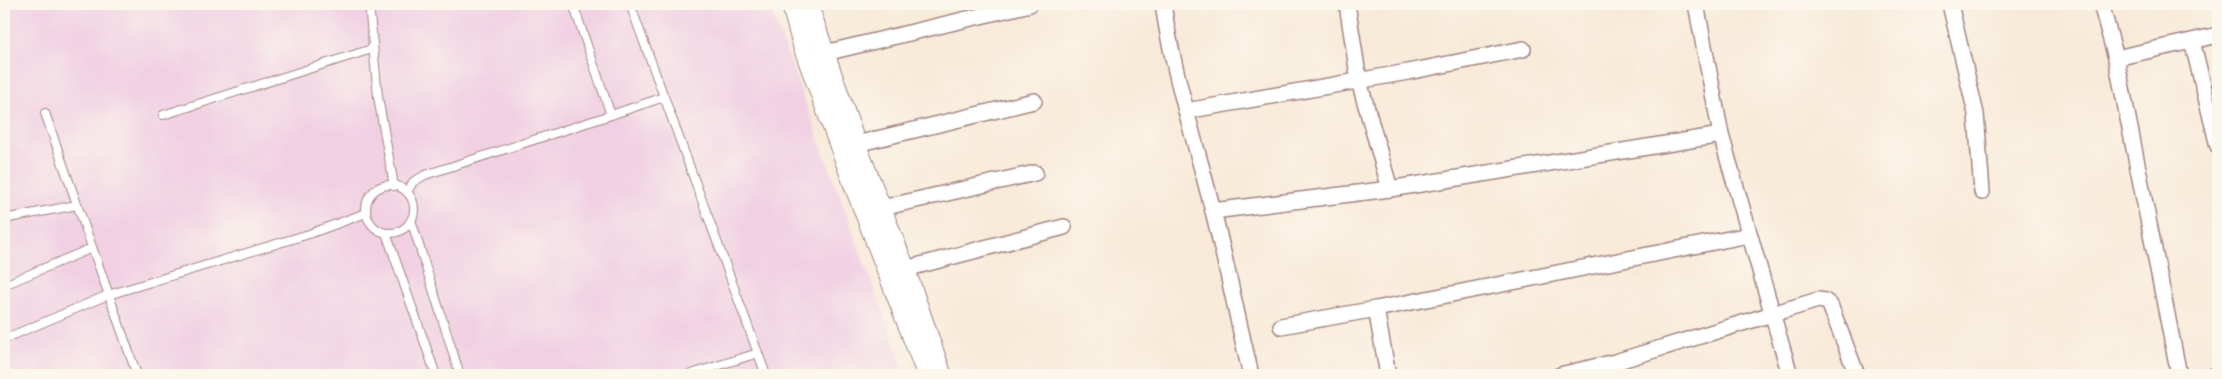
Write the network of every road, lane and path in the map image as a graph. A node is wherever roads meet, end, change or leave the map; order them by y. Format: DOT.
graph roads {
  1 [pos="369,4"];
  2 [pos="574,4"];
  3 [pos="630,4"];
  4 [pos="791,4"];
  5 [pos="808,4"];
  6 [pos="1030,4"];
  7 [pos="1163,4"];
  8 [pos="1347,4"];
  9 [pos="1696,4"];
  10 [pos="1950,4"];
  11 [pos="2101,4"];
  12 [pos="1005,7"];
  13 [pos="2218,35"];
  14 [pos="2192,41"];
  15 [pos="372,48"];
  16 [pos="1524,49"];
  17 [pos="825,53"];
  18 [pos="2116,58"];
  19 [pos="1359,81"];
  20 [pos="664,97"];
  21 [pos="1034,101"];
  22 [pos="1186,111"];
  23 [pos="45,113"];
  24 [pos="163,114"];
  25 [pos="611,115"];
  26 [pos="1721,135"];
  27 [pos="856,144"];
  28 [pos="2218,146"];
  29 [pos="1034,173"];
  30 [pos="394,186"];
  31 [pos="1390,188"];
  32 [pos="407,192"];
  33 [pos="1982,192"];
  34 [pos="77,205"];
  35 [pos="882,208"];
  36 [pos="1213,212"];
  37 [pos="366,213"];
  38 [pos="4,219"];
  39 [pos="411,220"];
  40 [pos="1064,227"];
  41 [pos="386,233"];
  42 [pos="1749,235"];
  43 [pos="92,248"];
  44 [pos="897,271"];
  45 [pos="4,285"];
  46 [pos="108,295"];
  47 [pos="1376,309"];
  48 [pos="1772,313"];
  49 [pos="1281,326"];
  50 [pos="4,339"];
  51 [pos="758,353"];
  52 [pos="1617,368"];
  53 [pos="137,375"];
  54 [pos="436,375"];
  55 [pos="460,375"];
  56 [pos="688,375"];
  57 [pos="766,375"];
  58 [pos="927,375"];
  59 [pos="942,375"];
  60 [pos="1251,375"];
  61 [pos="1388,375"];
  62 [pos="1560,375"];
  63 [pos="1790,375"];
  64 [pos="1856,375"];
  65 [pos="2179,375"];
  1 -- 15 [label="lane"];
  2 -- 25 [label="lane"];
  3 -- 20 [label="lane"];
  4 -- 44 [label="street"];
  5 -- 17 [label="street"];
  6 -- 12 [label="street"];
  7 -- 22 [label="street"];
  8 -- 19 [label="street"];
  9 -- 26 [label="street"];
  10 -- 33 [label="street"];
  11 -- 18 [label="street"];
  12 -- 17 [label="street"];
  13 -- 14 [label="street"];
  14 -- 18 [label="street"];
  14 -- 28 [label="street"];
  15 -- 24 [label="lane"];
  15 -- 30 [label="lane"];
  16 -- 19 [label="street"];
  17 -- 27 [label="street"];
  18 -- 65 [label="street"];
  19 -- 22 [label="street"];
  19 -- 31 [label="street"];
  20 -- 25 [label="lane"];
  20 -- 51 [label="lane"];
  21 -- 27 [label="street"];
  22 -- 36 [label="street"];
  23 -- 34 [label="lane"];
  25 -- 32 [label="lane"];
  26 -- 31 [label="street"];
  26 -- 42 [label="street"];
  27 -- 35 [label="street"];
  29 -- 35 [label="street"];
  30 -- 32 [label="lane"];
  30 -- 37 [label="lane"];
  31 -- 36 [label="street"];
  32 -- 39 [label="lane"];
  34 -- 38 [label="lane"];
  34 -- 43 [label="lane"];
  35 -- 44 [label="street"];
  36 -- 60 [label="street"];
  37 -- 41 [label="lane"];
  37 -- 46 [label="lane"];
  39 -- 41 [label="lane"];
  39 -- 55 [label="lane"];
  40 -- 44 [label="street"];
  41 -- 54 [label="lane"];
  42 -- 47 [label="street"];
  42 -- 48 [label="street"];
  43 -- 45 [label="lane"];
  43 -- 46 [label="lane"];
  44 -- 58 [label="street"];
  44 -- 59 [label="street"];
  46 -- 50 [label="lane"];
  46 -- 53 [label="lane"];
  47 -- 49 [label="street"];
  47 -- 61 [label="street"];
  48 -- 52 [label="street"];
  48 -- 63 [label="street"];
  48 -- 64 [label="street"];
  51 -- 56 [label="lane"];
  51 -- 57 [label="lane"];
  52 -- 62 [label="street"];
}
